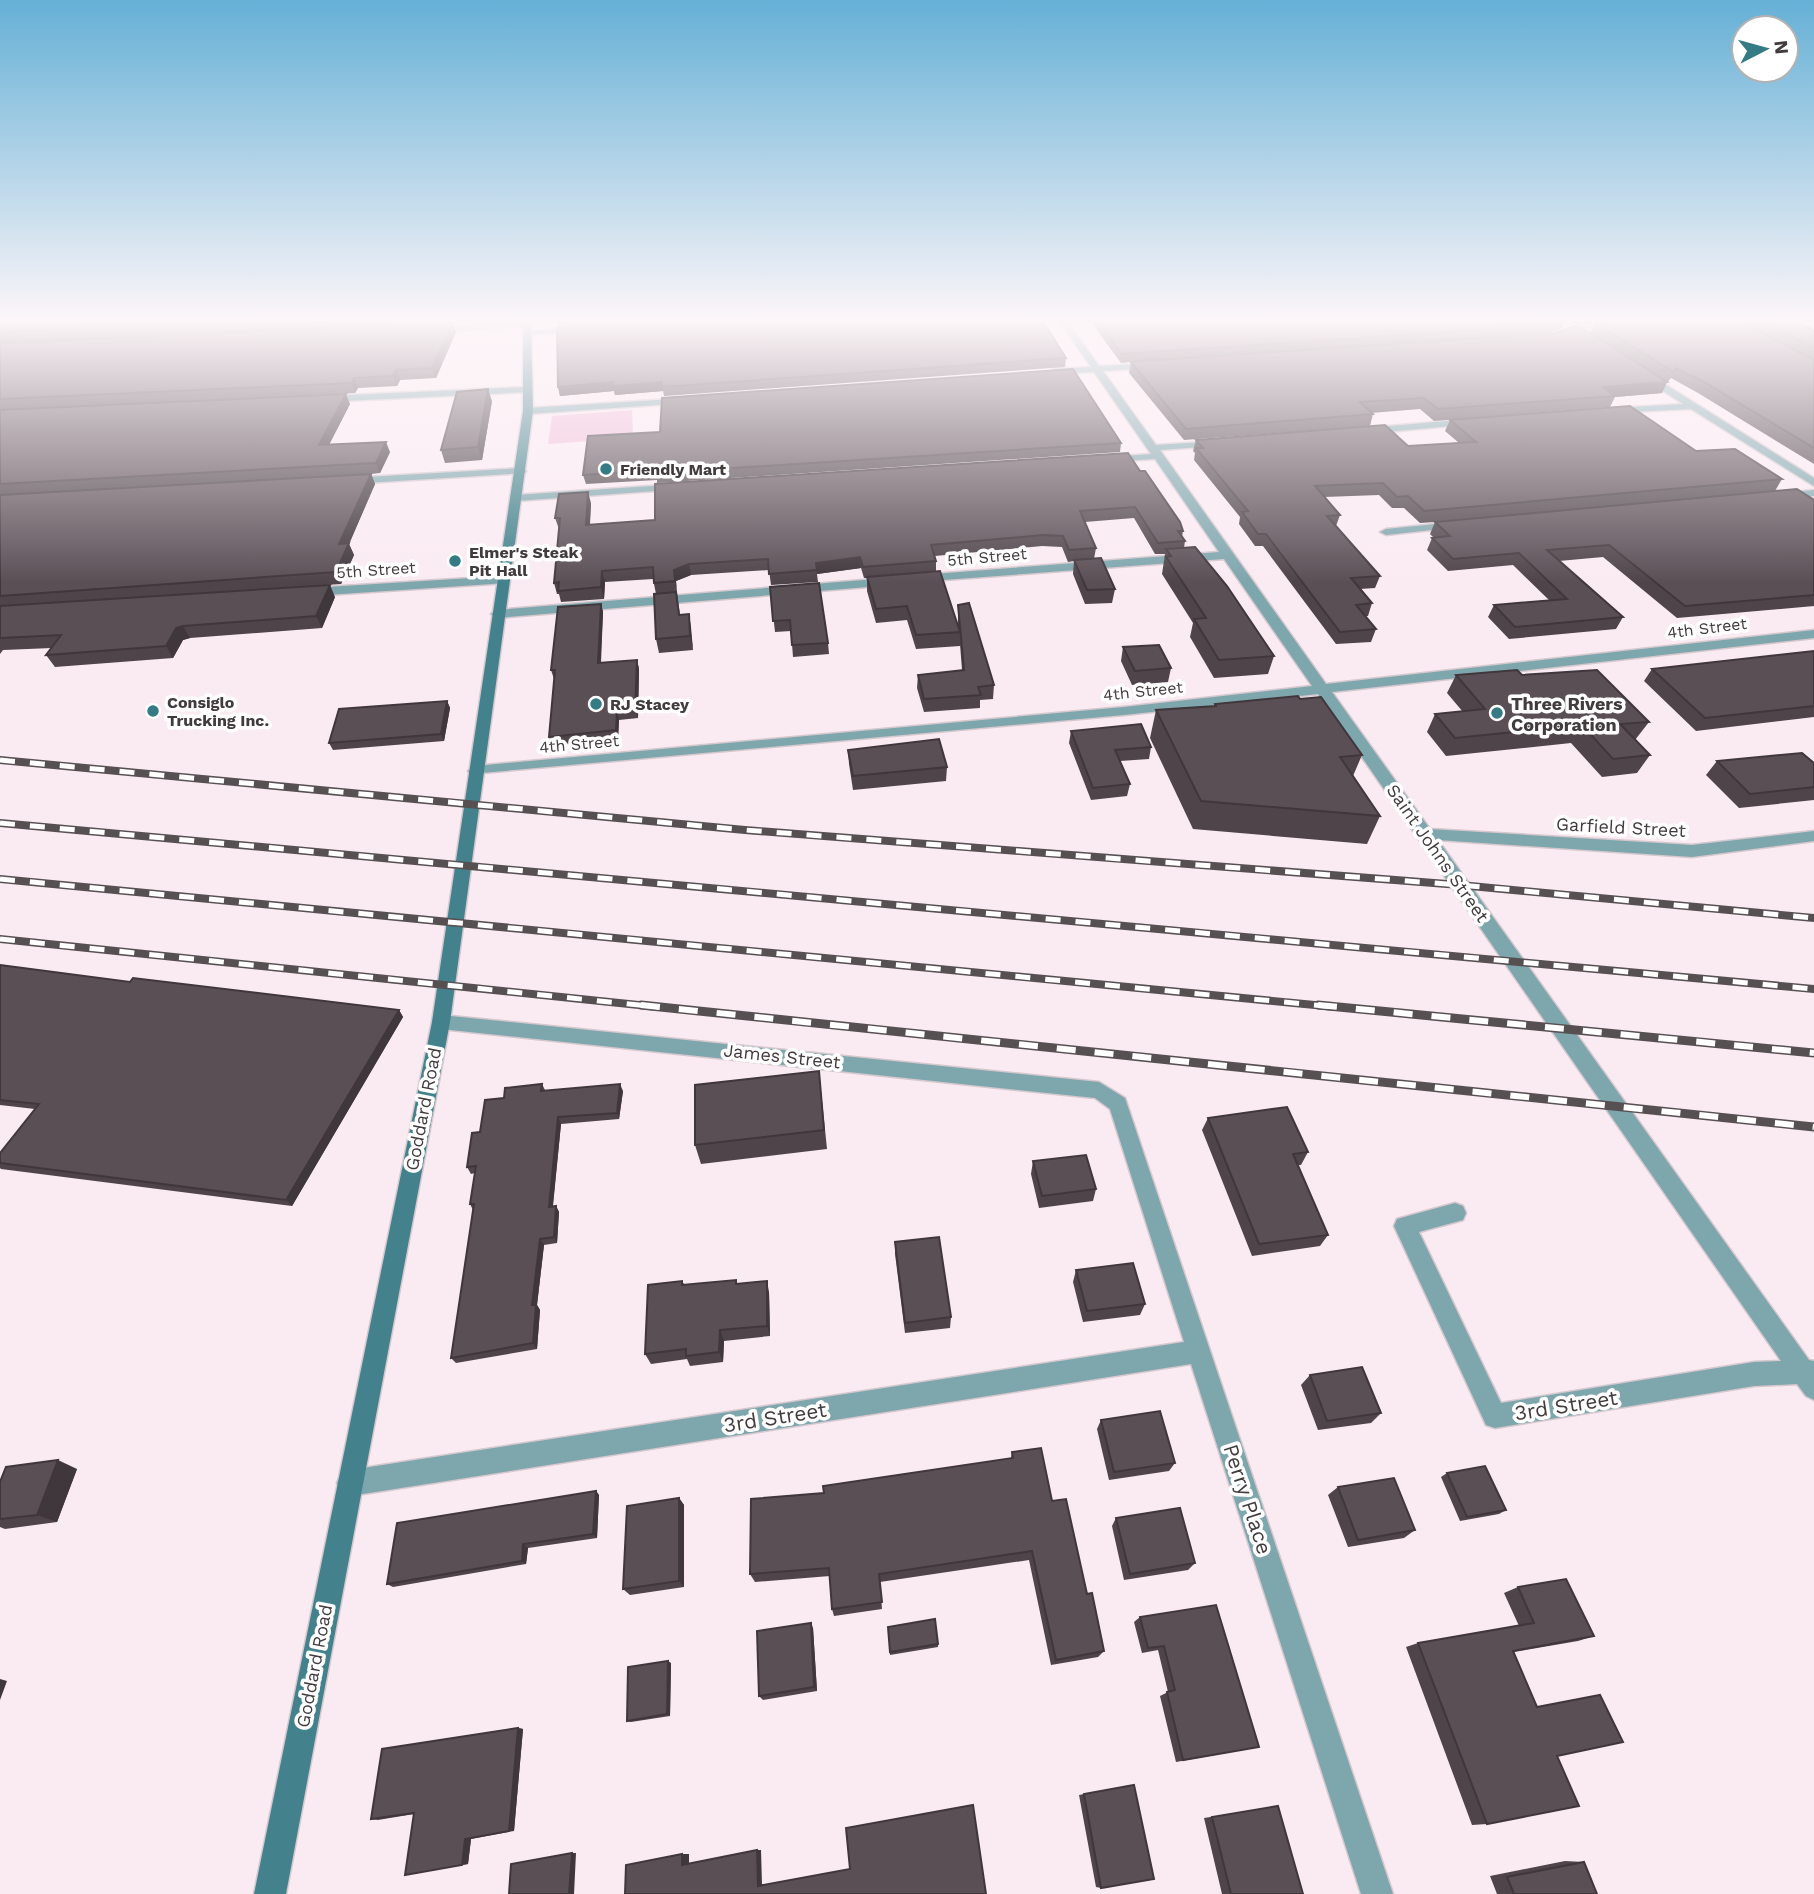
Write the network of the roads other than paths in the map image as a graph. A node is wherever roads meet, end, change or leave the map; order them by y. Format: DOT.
graph roads {
  1 [pos="528,406"];
  2 [pos="593,406"];
  3 [pos="1124,406"];
  4 [pos="1686,406"];
  5 [pos="1692,406"];
  6 [pos="528,411"];
  7 [pos="1603,412"];
  8 [pos="1488,421"];
  9 [pos="1352,432"];
  10 [pos="1229,442"];
  11 [pos="1156,452"];
  12 [pos="1099,460"];
  13 [pos="521,471"];
  14 [pos="339,482"];
  15 [pos="1814,483"];
  16 [pos="687,487"];
  17 [pos="1814,493"];
  18 [pos="1770,497"];
  19 [pos="516,498"];
  20 [pos="1469,524"];
  21 [pos="1387,532"];
  22 [pos="1227,555"];
  23 [pos="503,580"];
  24 [pos="292,593"];
  25 [pos="498,614"];
  26 [pos="1814,634"];
  27 [pos="1323,690"];
  28 [pos="475,771"];
  29 [pos="1425,834"];
  30 [pos="1814,836"];
  31 [pos="441,1022"];
  32 [pos="1118,1104"];
  33 [pos="1455,1213"];
  34 [pos="1199,1352"];
  35 [pos="1811,1378"];
  36 [pos="350,1483"];
  37 [pos="270,1894"];
  38 [pos="1377,1894"];
  1 -- 6 [label="street, Goddard Road"];
  2 -- 6 [label="street"];
  3 -- 11 [label="street, Saint Johns Street"];
  4 -- 7 [label="street"];
  5 -- 15 [label="street"];
  6 -- 13 [label="street, Goddard Road"];
  8 -- 9 [label="street"];
  10 -- 11 [label="street"];
  11 -- 12 [label="street"];
  11 -- 22 [label="street, Saint Johns Street"];
  13 -- 14 [label="street"];
  13 -- 19 [label="street, Goddard Road"];
  16 -- 19 [label="street"];
  17 -- 18 [label="street"];
  19 -- 23 [label="street, Goddard Road"];
  20 -- 21 [label="street"];
  22 -- 25 [label="street, 5th Street"];
  22 -- 27 [label="street, Saint Johns Street"];
  23 -- 24 [label="street, 5th Street"];
  23 -- 25 [label="street, Goddard Road"];
  25 -- 28 [label="street, Goddard Road"];
  26 -- 27 [label="street, 4th Street"];
  27 -- 28 [label="street, 4th Street"];
  27 -- 29 [label="street, Saint Johns Street"];
  28 -- 31 [label="street, Goddard Road"];
  29 -- 30 [label="street, Garfield Street"];
  29 -- 35 [label="street, Saint Johns Street"];
  31 -- 32 [label="street, James Street"];
  31 -- 36 [label="street, Goddard Road"];
  32 -- 34 [label="street, Perry Place"];
  33 -- 35 [label="street, 3rd Street"];
  34 -- 36 [label="street, 3rd Street"];
  34 -- 38 [label="street, Perry Place"];
  36 -- 37 [label="street, Goddard Road"];
}
